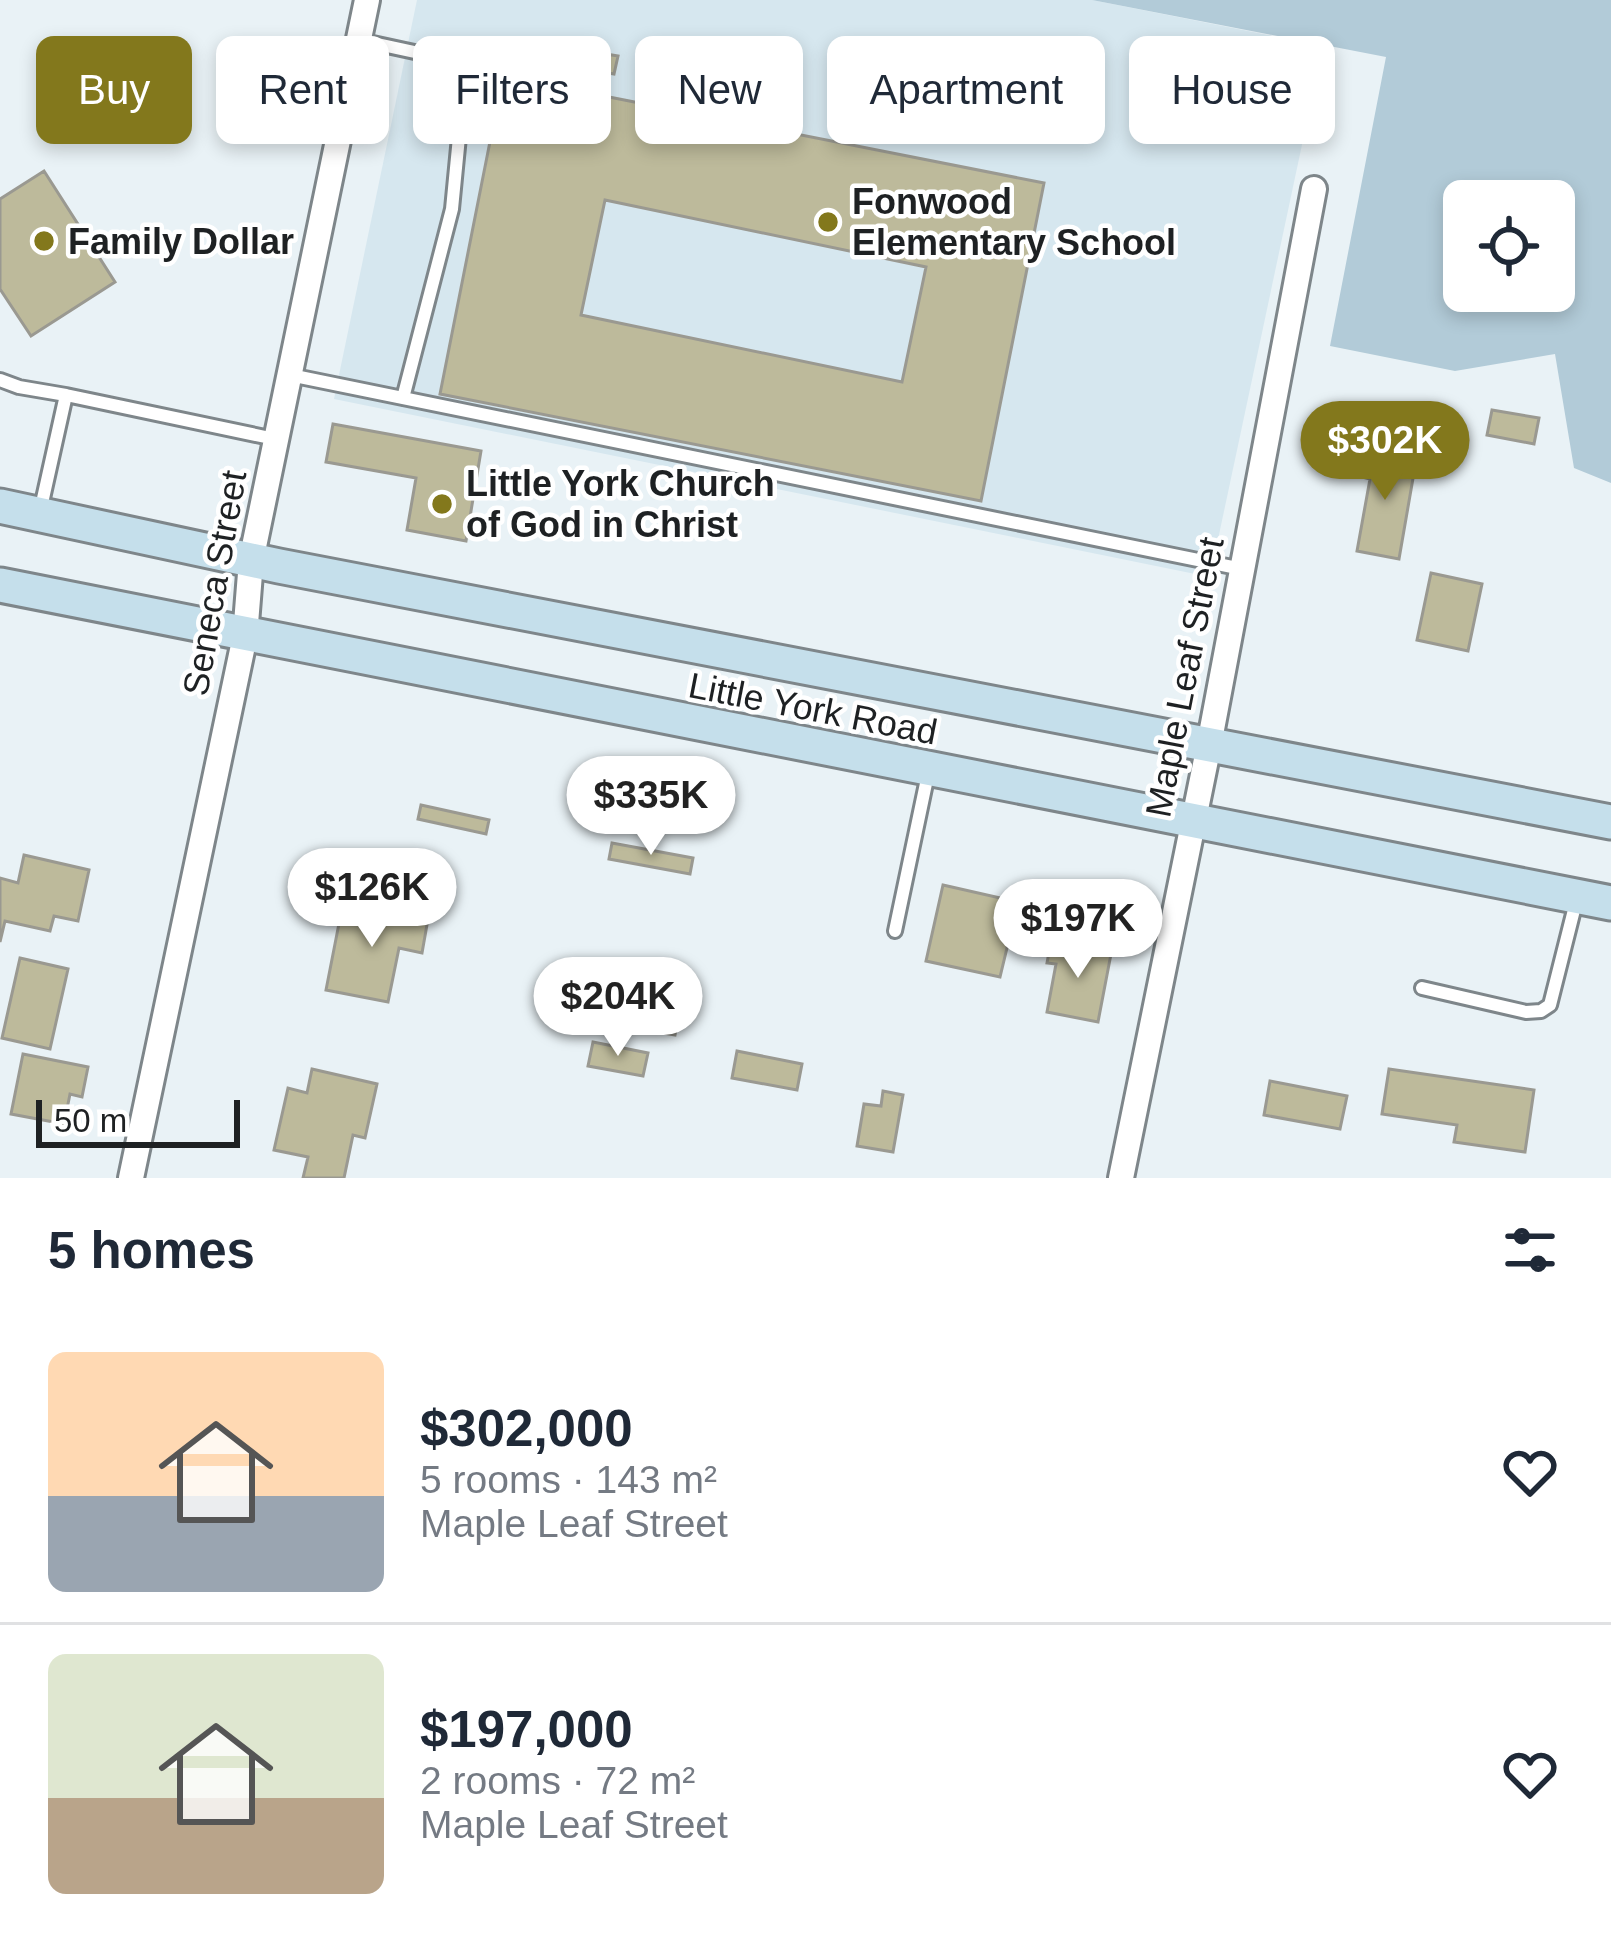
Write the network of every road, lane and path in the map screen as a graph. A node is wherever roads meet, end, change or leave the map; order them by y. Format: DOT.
graph roads {
  1 [pos="367,0"];
  2 [pos="360,36"];
  3 [pos="389,46"];
  4 [pos="337,144"];
  5 [pos="1314,189"];
  6 [pos="289,375"];
  7 [pos="0,380"];
  8 [pos="66,395"];
  9 [pos="404,398"];
  10 [pos="276,440"];
  11 [pos="0,506"];
  12 [pos="39,514"];
  13 [pos="251,561"];
  14 [pos="1242,568"];
  15 [pos="0,585"];
  16 [pos="245,636"];
  17 [pos="1209,745"];
  18 [pos="929,771"];
  19 [pos="1611,821"];
  20 [pos="1191,823"];
  21 [pos="1577,896"];
  22 [pos="1611,903"];
  23 [pos="896,931"];
  24 [pos="1422,988"];
  25 [pos="131,1178"];
  26 [pos="1121,1178"];
  1 -- 2 [label="street, Seneca Street"];
  3 -- 9 [label="lane"];
  4 -- 6 [label="street, Seneca Street"];
  5 -- 14 [label="street, Maple Leaf Street"];
  6 -- 9 [label="lane"];
  6 -- 10 [label="street, Seneca Street"];
  7 -- 8 [label="lane"];
  8 -- 10 [label="lane"];
  8 -- 12 [label="lane"];
  9 -- 14 [label="lane"];
  10 -- 13 [label="street, Seneca Street"];
  11 -- 12 [label="main road, Little York Road"];
  12 -- 13 [label="main road, Little York Road"];
  13 -- 16 [label="street, Seneca Street"];
  13 -- 17 [label="main road, Little York Road"];
  14 -- 17 [label="street, Maple Leaf Street"];
  15 -- 16 [label="main road, Little York Road"];
  16 -- 18 [label="main road, Little York Road"];
  16 -- 25 [label="street, Seneca Street"];
  17 -- 19 [label="main road, Little York Road"];
  17 -- 20 [label="street, Maple Leaf Street"];
  18 -- 20 [label="main road, Little York Road"];
  18 -- 23 [label="lane"];
  20 -- 21 [label="main road, Little York Road"];
  20 -- 26 [label="street, Maple Leaf Street"];
  21 -- 22 [label="main road, Little York Road"];
  21 -- 24 [label="lane"];
}
